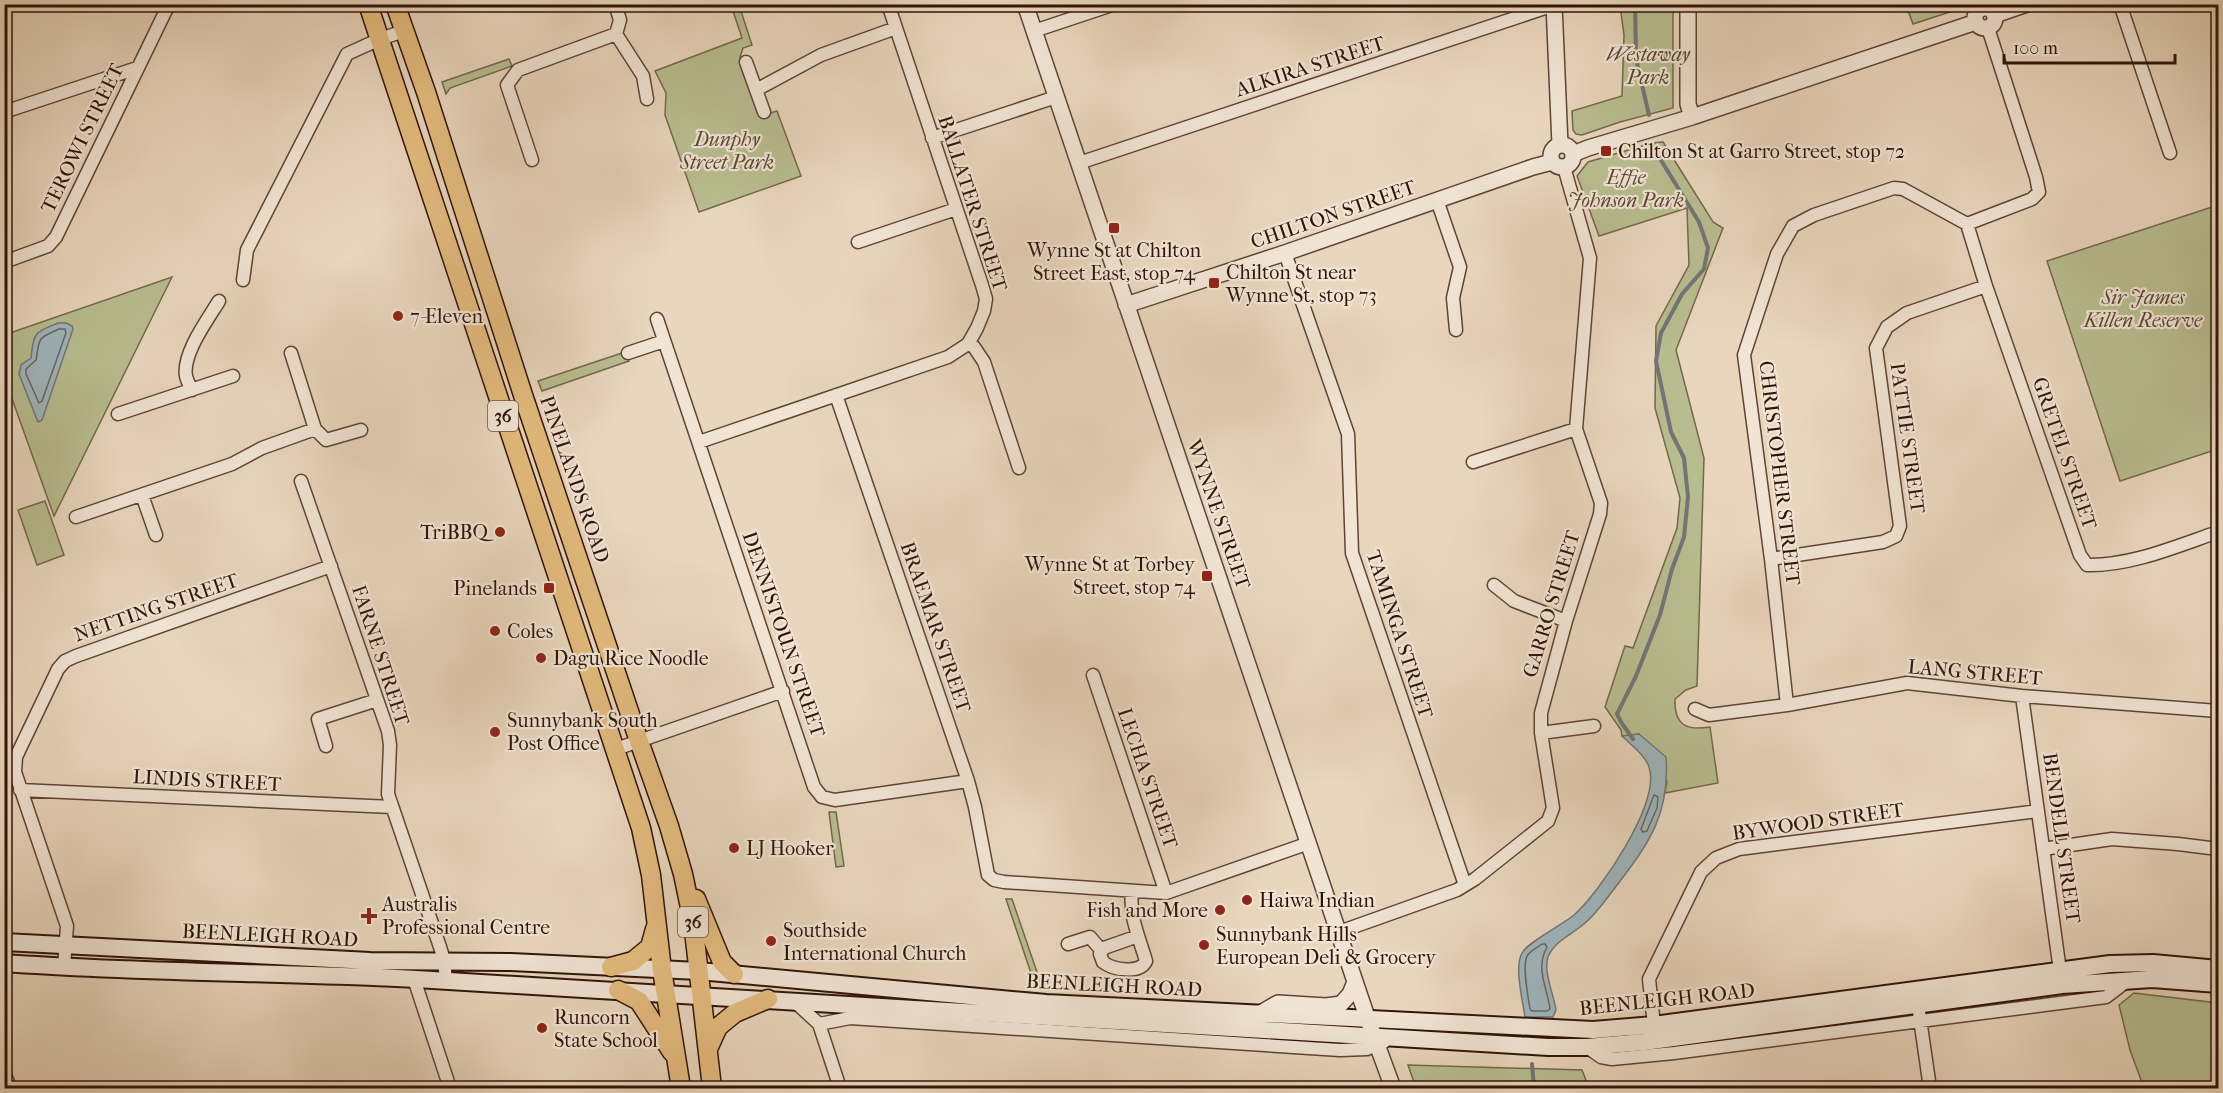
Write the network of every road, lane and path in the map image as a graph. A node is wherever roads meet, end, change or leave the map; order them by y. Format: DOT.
graph roads {
  1 [pos="169,4"];
  2 [pos="368,4"];
  3 [pos="395,4"];
  4 [pos="615,4"];
  5 [pos="888,4"];
  6 [pos="1025,4"];
  7 [pos="1115,4"];
  8 [pos="1688,4"];
  9 [pos="2027,4"];
  10 [pos="2120,4"];
  11 [pos="1554,5"];
  12 [pos="1986,22"];
  13 [pos="896,28"];
  14 [pos="404,31"];
  15 [pos="1034,31"];
  16 [pos="616,34"];
  17 [pos="380,39"];
  18 [pos="746,62"];
  19 [pos="137,68"];
  20 [pos="756,90"];
  21 [pos="1056,97"];
  22 [pos="647,99"];
  23 [pos="4,112"];
  24 [pos="764,112"];
  25 [pos="1692,117"];
  26 [pos="932,138"];
  27 [pos="1567,150"];
  28 [pos="2170,153"];
  29 [pos="532,160"];
  30 [pos="1078,163"];
  31 [pos="1558,165"];
  32 [pos="1437,200"];
  33 [pos="956,209"];
  34 [pos="1967,224"];
  35 [pos="858,242"];
  36 [pos="1285,253"];
  37 [pos="4,262"];
  38 [pos="243,280"];
  39 [pos="1986,286"];
  40 [pos="219,301"];
  41 [pos="1126,305"];
  42 [pos="657,319"];
  43 [pos="1456,330"];
  44 [pos="664,341"];
  45 [pos="968,344"];
  46 [pos="291,353"];
  47 [pos="628,353"];
  48 [pos="233,376"];
  49 [pos="192,390"];
  50 [pos="836,395"];
  51 [pos="118,414"];
  52 [pos="315,429"];
  53 [pos="1576,429"];
  54 [pos="361,430"];
  55 [pos="699,442"];
  56 [pos="1473,462"];
  57 [pos="1019,468"];
  58 [pos="301,481"];
  59 [pos="142,495"];
  60 [pos="76,517"];
  61 [pos="2218,532"];
  62 [pos="156,535"];
  63 [pos="1771,559"];
  64 [pos="331,566"];
  65 [pos="1494,585"];
  66 [pos="1566,621"];
  67 [pos="1092,675"];
  68 [pos="783,691"];
  69 [pos="2022,696"];
  70 [pos="377,700"];
  71 [pos="1787,705"];
  72 [pos="1695,710"];
  73 [pos="2218,711"];
  74 [pos="1594,726"];
  75 [pos="1541,733"];
  76 [pos="639,741"];
  77 [pos="326,746"];
  78 [pos="616,749"];
  79 [pos="968,781"];
  80 [pos="20,790"];
  81 [pos="392,807"];
  82 [pos="2038,811"];
  83 [pos="1309,843"];
  84 [pos="2043,849"];
  85 [pos="2218,849"];
  86 [pos="683,874"];
  87 [pos="1465,885"];
  88 [pos="1132,891"];
  89 [pos="1166,893"];
  90 [pos="657,918"];
  91 [pos="1339,932"];
  92 [pos="1138,936"];
  93 [pos="4,942"];
  94 [pos="1068,944"];
  95 [pos="65,946"];
  96 [pos="1101,950"];
  97 [pos="444,960"];
  98 [pos="4,963"];
  99 [pos="64,967"];
  100 [pos="611,967"];
  101 [pos="2218,969"];
  102 [pos="662,970"];
  103 [pos="699,971"];
  104 [pos="734,974"];
  105 [pos="2061,978"];
  106 [pos="414,979"];
  107 [pos="2128,980"];
  108 [pos="446,981"];
  109 [pos="1355,982"];
  110 [pos="2218,984"];
  111 [pos="618,990"];
  112 [pos="666,992"];
  113 [pos="701,994"];
  114 [pos="768,999"];
  115 [pos="794,1001"];
  116 [pos="1918,1004"];
  117 [pos="1258,1014"];
  118 [pos="1368,1020"];
  119 [pos="819,1024"];
  120 [pos="1654,1025"];
  121 [pos="1375,1040"];
  122 [pos="707,1053"];
  123 [pos="676,1058"];
  124 [pos="4,1072"];
  125 [pos="10,1089"];
  126 [pos="450,1089"];
  127 [pos="681,1089"];
  128 [pos="712,1089"];
  129 [pos="840,1089"];
  130 [pos="1393,1089"];
  131 [pos="1930,1089"];
  1 -- 19 [label="street, TEROWI STREET"];
  2 -- 17 [label="main road, 36"];
  3 -- 14 [label="main road, PINELANDS ROAD / 36"];
  4 -- 16 [label="street"];
  5 -- 13 [label="street, BALLATER STREET"];
  6 -- 15 [label="street, WYNNE STREET"];
  7 -- 15 [label="street"];
  8 -- 25 [label="street"];
  9 -- 12 [label="street"];
  10 -- 28 [label="street"];
  11 -- 27 [label="street"];
  11 -- 30 [label="street, ALKIRA STREET"];
  12 -- 25 [label="street"];
  12 -- 34 [label="street"];
  13 -- 20 [label="street"];
  13 -- 26 [label="street, BALLATER STREET"];
  14 -- 17 [label="street"];
  14 -- 76 [label="main road, PINELANDS ROAD / 36"];
  15 -- 21 [label="street, WYNNE STREET"];
  16 -- 22 [label="street"];
  16 -- 29 [label="street"];
  17 -- 38 [label="street"];
  17 -- 78 [label="main road, 36"];
  18 -- 20 [label="street"];
  19 -- 23 [label="street"];
  19 -- 37 [label="street, TEROWI STREET"];
  20 -- 24 [label="street"];
  21 -- 26 [label="street"];
  21 -- 30 [label="street, WYNNE STREET"];
  25 -- 27 [label="street"];
  26 -- 33 [label="street, BALLATER STREET"];
  27 -- 31 [label="street"];
  30 -- 41 [label="street, WYNNE STREET"];
  31 -- 32 [label="street, CHILTON STREET"];
  31 -- 53 [label="street, GARRO STREET"];
  32 -- 36 [label="street, CHILTON STREET"];
  32 -- 43 [label="street"];
  33 -- 35 [label="street"];
  33 -- 45 [label="street, BALLATER STREET"];
  34 -- 39 [label="street, GRETEL STREET"];
  34 -- 63 [label="street, CHRISTOPHER STREET"];
  36 -- 41 [label="street, CHILTON STREET"];
  36 -- 87 [label="street, TAMINGA STREET"];
  39 -- 61 [label="street, GRETEL STREET"];
  39 -- 63 [label="street, PATTIE STREET"];
  40 -- 49 [label="street"];
  41 -- 83 [label="street, WYNNE STREET"];
  42 -- 44 [label="street, DENNISTOUN STREET"];
  44 -- 47 [label="street"];
  44 -- 55 [label="street, DENNISTOUN STREET"];
  45 -- 50 [label="street"];
  45 -- 57 [label="street"];
  46 -- 52 [label="street"];
  48 -- 49 [label="street"];
  49 -- 51 [label="street"];
  50 -- 55 [label="street"];
  50 -- 79 [label="street, BRAEMAR STREET"];
  52 -- 54 [label="street"];
  52 -- 59 [label="street"];
  53 -- 56 [label="street"];
  53 -- 66 [label="street, GARRO STREET"];
  55 -- 68 [label="street, DENNISTOUN STREET"];
  58 -- 64 [label="street, FARNE STREET"];
  59 -- 60 [label="street"];
  59 -- 62 [label="street"];
  63 -- 71 [label="street, CHRISTOPHER STREET"];
  64 -- 70 [label="street, FARNE STREET"];
  64 -- 80 [label="street, NETTING STREET"];
  65 -- 66 [label="street"];
  66 -- 75 [label="street, GARRO STREET"];
  67 -- 89 [label="street, LECHA STREET"];
  68 -- 76 [label="street"];
  68 -- 79 [label="street, DENNISTOUN STREET"];
  69 -- 71 [label="street, LANG STREET"];
  69 -- 73 [label="street, LANG STREET"];
  69 -- 82 [label="street, BENDELL STREET"];
  70 -- 77 [label="street"];
  70 -- 81 [label="street, FARNE STREET"];
  71 -- 72 [label="street, LANG STREET"];
  74 -- 75 [label="street"];
  75 -- 87 [label="street, GARRO STREET"];
  76 -- 78 [label="street"];
  76 -- 86 [label="main road, PINELANDS ROAD / 36"];
  78 -- 90 [label="main road, 36"];
  79 -- 88 [label="street, BRAEMAR STREET"];
  80 -- 81 [label="street, LINDIS STREET"];
  80 -- 95 [label="street, NETTING STREET"];
  81 -- 97 [label="street, FARNE STREET"];
  82 -- 84 [label="street, BENDELL STREET"];
  82 -- 120 [label="street, BYWOOD STREET"];
  83 -- 89 [label="street"];
  83 -- 91 [label="street, WYNNE STREET"];
  84 -- 85 [label="street"];
  84 -- 105 [label="street, BENDELL STREET"];
  86 -- 103 [label="main road, PINELANDS ROAD / 36"];
  86 -- 104 [label="main road"];
  87 -- 91 [label="street, GARRO STREET"];
  88 -- 89 [label="street"];
  88 -- 92 [label="street"];
  90 -- 100 [label="main road"];
  90 -- 102 [label="main road, 36"];
  91 -- 109 [label="street, WYNNE STREET"];
  92 -- 96 [label="street"];
  92 -- 96 [label="street"];
  93 -- 95 [label="main road, BEENLEIGH ROAD"];
  94 -- 96 [label="street"];
  95 -- 97 [label="main road, BEENLEIGH ROAD"];
  95 -- 99 [label="street, NETTING STREET"];
  97 -- 100 [label="main road, BEENLEIGH ROAD"];
  97 -- 108 [label="street, FARNE STREET"];
  98 -- 99 [label="main road, BEENLEIGH ROAD"];
  99 -- 106 [label="main road, BEENLEIGH ROAD"];
  100 -- 102 [label="main road, BEENLEIGH ROAD"];
  101 -- 105 [label="main road, BEENLEIGH ROAD"];
  102 -- 103 [label="main road, BEENLEIGH ROAD"];
  102 -- 112 [label="main road, 36"];
  103 -- 104 [label="main road, BEENLEIGH ROAD"];
  103 -- 113 [label="main road, 36"];
  104 -- 117 [label="main road, BEENLEIGH ROAD"];
  105 -- 107 [label="main road, BEENLEIGH ROAD"];
  105 -- 116 [label="main road, BEENLEIGH ROAD"];
  106 -- 108 [label="main road, BEENLEIGH ROAD"];
  106 -- 126 [label="street"];
  107 -- 110 [label="main road, BEENLEIGH ROAD"];
  107 -- 116 [label="street, BEENLEIGH ROAD"];
  108 -- 111 [label="main road, BEENLEIGH ROAD"];
  109 -- 117 [label="street"];
  109 -- 118 [label="street, WYNNE STREET"];
  111 -- 112 [label="main road, BEENLEIGH ROAD"];
  111 -- 123 [label="main road"];
  112 -- 113 [label="main road, BEENLEIGH ROAD"];
  112 -- 123 [label="main road, 36"];
  113 -- 114 [label="main road, BEENLEIGH ROAD"];
  113 -- 122 [label="main road, 36"];
  114 -- 115 [label="main road, BEENLEIGH ROAD"];
  114 -- 122 [label="main road"];
  115 -- 119 [label="street"];
  115 -- 121 [label="main road, BEENLEIGH ROAD"];
  116 -- 120 [label="main road, BEENLEIGH ROAD"];
  116 -- 121 [label="main road, BEENLEIGH ROAD"];
  116 -- 131 [label="street"];
  117 -- 118 [label="main road, BEENLEIGH ROAD"];
  118 -- 120 [label="main road, BEENLEIGH ROAD"];
  118 -- 121 [label="street, WYNNE STREET"];
  119 -- 121 [label="street, BEENLEIGH ROAD"];
  119 -- 129 [label="street"];
  121 -- 130 [label="street, WYNNE STREET"];
  122 -- 128 [label="main road, 36"];
  123 -- 127 [label="main road, 36"];
  124 -- 125 [label="street"];
}
